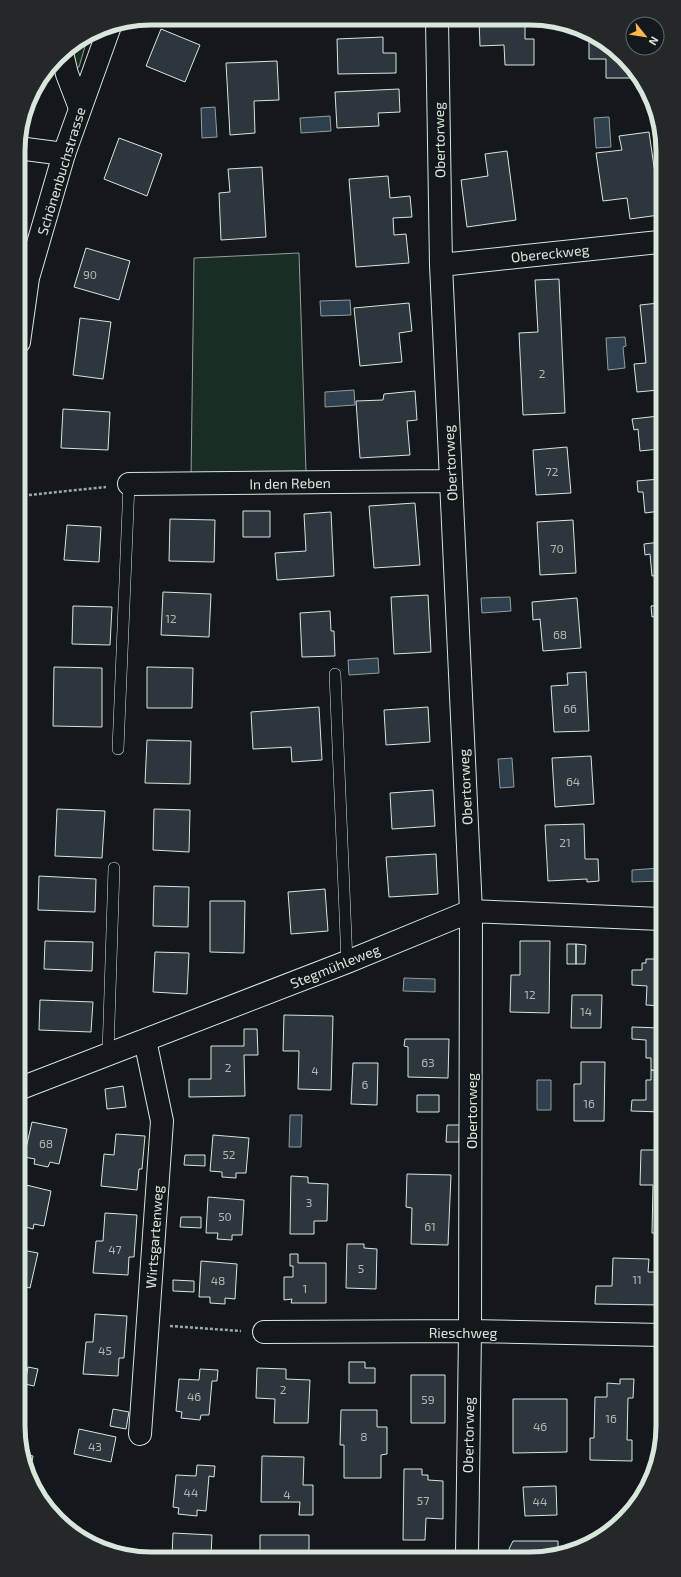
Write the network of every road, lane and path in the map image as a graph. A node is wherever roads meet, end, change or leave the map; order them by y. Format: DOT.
graph roads {
  1 [pos="437,25"];
  2 [pos="107,33"];
  3 [pos="64,60"];
  4 [pos="80,108"];
  5 [pos="25,149"];
  6 [pos="64,154"];
  7 [pos="656,242"];
  8 [pos="441,265"];
  9 [pos="25,299"];
  10 [pos="450,481"];
  11 [pos="129,484"];
  12 [pos="92,488"];
  13 [pos="25,495"];
  14 [pos="335,674"];
  15 [pos="118,749"];
  16 [pos="114,868"];
  17 [pos="471,911"];
  18 [pos="656,919"];
  19 [pos="347,962"];
  20 [pos="145,1040"];
  21 [pos="108,1053"];
  22 [pos="25,1086"];
  23 [pos="148,1324"];
  24 [pos="470,1331"];
  25 [pos="264,1332"];
  26 [pos="656,1335"];
  27 [pos="140,1434"];
  28 [pos="467,1552"];
  1 -- 8 [label="street, Obertorweg"];
  2 -- 4 [label="street, Schönenbuchstrasse"];
  3 -- 4 [label="street"];
  4 -- 6 [label="street, Schönenbuchstrasse"];
  5 -- 6 [label="street"];
  6 -- 9 [label="street, Schönenbuchstrasse"];
  7 -- 8 [label="street, Obereckweg"];
  8 -- 10 [label="street, Obertorweg"];
  10 -- 11 [label="street, In den Reben"];
  10 -- 17 [label="street, Obertorweg"];
  11 -- 15 [label="lane"];
  12 -- 13 [label="path"];
  14 -- 19 [label="lane"];
  16 -- 21 [label="lane"];
  17 -- 18 [label="street, Stegmühleweg"];
  17 -- 19 [label="street, Stegmühleweg"];
  17 -- 24 [label="street, Obertorweg"];
  19 -- 20 [label="street, Stegmühleweg"];
  20 -- 21 [label="street, Stegmühleweg"];
  20 -- 23 [label="street, Wirtsgartenweg"];
  21 -- 22 [label="street, Stegmühleweg"];
  23 -- 25 [label="path"];
  23 -- 27 [label="street, Wirtsgartenweg"];
  24 -- 25 [label="street, Rieschweg"];
  24 -- 26 [label="street, Rieschweg"];
  24 -- 28 [label="street, Obertorweg"];
}
